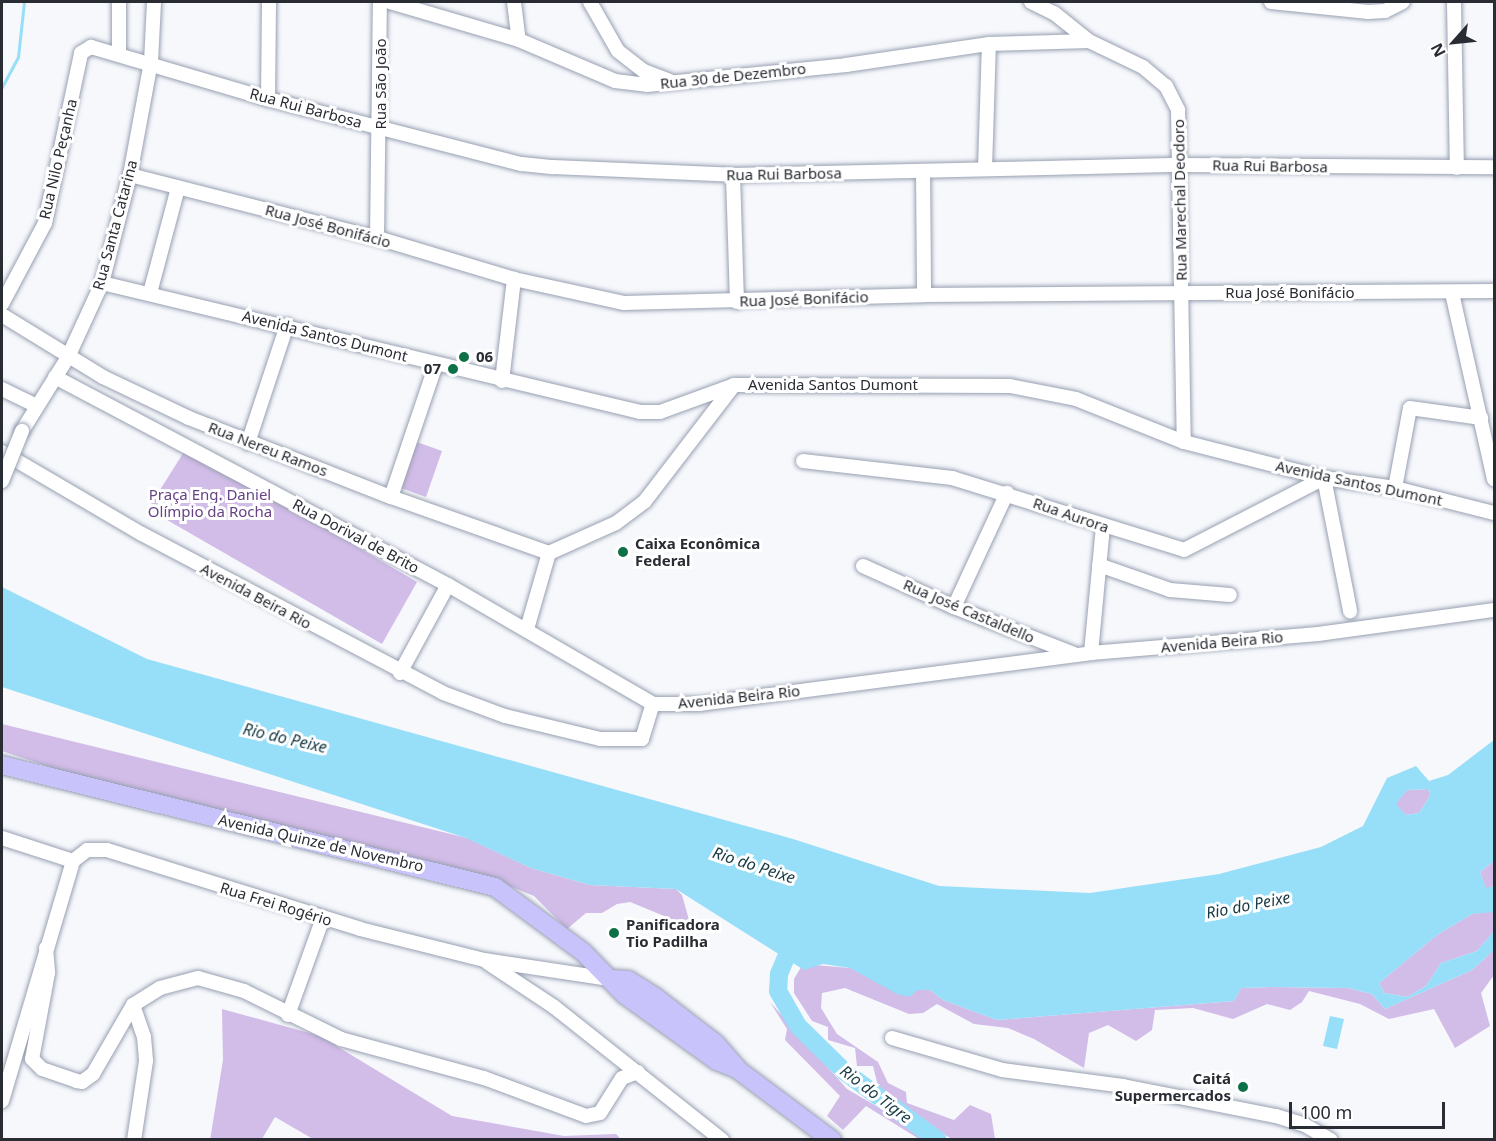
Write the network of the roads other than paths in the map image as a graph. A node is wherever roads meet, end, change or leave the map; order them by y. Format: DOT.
graph roads {
  1 [pos="119,2"];
  2 [pos="154,2"];
  3 [pos="269,2"];
  4 [pos="380,2"];
  5 [pos="390,2"];
  6 [pos="514,2"];
  7 [pos="590,2"];
  8 [pos="1031,2"];
  9 [pos="1271,2"];
  10 [pos="1403,2"];
  11 [pos="1454,2"];
  12 [pos="519,40"];
  13 [pos="1089,41"];
  14 [pos="989,44"];
  15 [pos="90,47"];
  16 [pos="119,53"];
  17 [pos="151,62"];
  18 [pos="672,82"];
  19 [pos="268,99"];
  20 [pos="381,128"];
  21 [pos="1182,165"];
  22 [pos="1494,167"];
  23 [pos="1457,168"];
  24 [pos="985,169"];
  25 [pos="923,171"];
  26 [pos="130,175"];
  27 [pos="733,175"];
  28 [pos="178,188"];
  29 [pos="377,238"];
  30 [pos="514,279"];
  31 [pos="102,283"];
  32 [pos="1494,291"];
  33 [pos="150,293"];
  34 [pos="1452,293"];
  35 [pos="1181,294"];
  36 [pos="924,295"];
  37 [pos="737,302"];
  38 [pos="2,304"];
  39 [pos="2,315"];
  40 [pos="287,325"];
  41 [pos="68,357"];
  42 [pos="436,364"];
  43 [pos="55,377"];
  44 [pos="502,381"];
  45 [pos="734,385"];
  46 [pos="2,388"];
  47 [pos="685,402"];
  48 [pos="35,405"];
  49 [pos="1481,418"];
  50 [pos="707,422"];
  51 [pos="1184,442"];
  52 [pos="248,443"];
  53 [pos="2,452"];
  54 [pos="803,461"];
  55 [pos="1324,478"];
  56 [pos="1494,479"];
  57 [pos="2,481"];
  58 [pos="1395,488"];
  59 [pos="1007,493"];
  60 [pos="391,497"];
  61 [pos="1494,513"];
  62 [pos="1103,526"];
  63 [pos="549,552"];
  64 [pos="1099,565"];
  65 [pos="863,566"];
  66 [pos="448,585"];
  67 [pos="1230,594"];
  68 [pos="954,608"];
  69 [pos="1350,610"];
  70 [pos="1494,610"];
  71 [pos="527,629"];
  72 [pos="1091,652"];
  73 [pos="1077,655"];
  74 [pos="400,674"];
  75 [pos="653,704"];
  76 [pos="2,765"];
  77 [pos="2,838"];
  78 [pos="73,861"];
  79 [pos="323,918"];
  80 [pos="46,948"];
  81 [pos="484,960"];
  82 [pos="612,979"];
  83 [pos="133,1005"];
  84 [pos="288,1015"];
  85 [pos="892,1038"];
  86 [pos="638,1072"];
  87 [pos="2,1101"];
  88 [pos="134,1140"];
  89 [pos="722,1140"];
  90 [pos="832,1140"];
  91 [pos="1331,1140"];
  1 -- 16 [label="street"];
  2 -- 17 [label="street, Rua Santa Catarina"];
  3 -- 19 [label="street"];
  4 -- 20 [label="street, Rua São João"];
  5 -- 12 [label="street, Rua 30 de Dezembro"];
  6 -- 12 [label="street"];
  7 -- 18 [label="street"];
  8 -- 13 [label="street, Rua Marechal Deodoro"];
  9 -- 10 [label="street"];
  11 -- 23 [label="street"];
  12 -- 18 [label="street, Rua 30 de Dezembro"];
  13 -- 14 [label="street, Rua 30 de Dezembro"];
  13 -- 21 [label="street, Rua Marechal Deodoro"];
  14 -- 18 [label="street, Rua 30 de Dezembro"];
  14 -- 24 [label="street"];
  15 -- 16 [label="street, Rua Rui Barbosa"];
  15 -- 38 [label="street, Rua Nilo Peçanha"];
  16 -- 17 [label="street, Rua Rui Barbosa"];
  17 -- 19 [label="street, Rua Rui Barbosa"];
  17 -- 26 [label="street, Rua Santa Catarina"];
  19 -- 20 [label="street, Rua Rui Barbosa"];
  20 -- 27 [label="street, Rua Rui Barbosa"];
  20 -- 29 [label="street, Rua São João"];
  21 -- 23 [label="street, Rua Rui Barbosa"];
  21 -- 24 [label="street, Rua Rui Barbosa"];
  21 -- 35 [label="street, Rua Marechal Deodoro"];
  22 -- 23 [label="street, Rua Rui Barbosa"];
  24 -- 25 [label="street, Rua Rui Barbosa"];
  25 -- 27 [label="street, Rua Rui Barbosa"];
  25 -- 36 [label="street"];
  26 -- 28 [label="street, Rua José Bonifácio"];
  26 -- 31 [label="street, Rua Santa Catarina"];
  27 -- 37 [label="street"];
  28 -- 29 [label="street, Rua José Bonifácio"];
  28 -- 33 [label="street"];
  29 -- 30 [label="street, Rua José Bonifácio"];
  30 -- 37 [label="street, Rua José Bonifácio"];
  30 -- 44 [label="street"];
  31 -- 33 [label="street, Avenida Santos Dumont"];
  31 -- 41 [label="street, Rua Santa Catarina"];
  32 -- 34 [label="street, Rua José Bonifácio"];
  33 -- 40 [label="street, Avenida Santos Dumont"];
  34 -- 35 [label="street, Rua José Bonifácio"];
  34 -- 49 [label="street"];
  35 -- 36 [label="street, Rua José Bonifácio"];
  35 -- 51 [label="street, Rua Marechal Deodoro"];
  36 -- 37 [label="street, Rua José Bonifácio"];
  39 -- 41 [label="street, Rua Nereu Ramos"];
  40 -- 42 [label="street, Avenida Santos Dumont"];
  40 -- 52 [label="street"];
  41 -- 43 [label="street, Rua Santa Catarina"];
  41 -- 52 [label="street, Rua Nereu Ramos"];
  42 -- 44 [label="street, Avenida Santos Dumont"];
  42 -- 60 [label="street"];
  43 -- 48 [label="street, Rua Santa Catarina"];
  43 -- 66 [label="street, Rua Dorival de Brito"];
  44 -- 47 [label="street, Avenida Santos Dumont"];
  45 -- 47 [label="street, Avenida Santos Dumont"];
  45 -- 50 [label="street"];
  45 -- 51 [label="street, Avenida Santos Dumont"];
  46 -- 48 [label="street"];
  47 -- 50 [label="street"];
  48 -- 57 [label="street, Rua Santa Catarina, bridge"];
  49 -- 56 [label="street"];
  49 -- 58 [label="street"];
  50 -- 63 [label="street"];
  51 -- 55 [label="street, Avenida Santos Dumont"];
  52 -- 60 [label="street, Rua Nereu Ramos"];
  53 -- 74 [label="street, Avenida Beira Rio"];
  54 -- 59 [label="street, Rua Aurora"];
  55 -- 58 [label="street, Avenida Santos Dumont"];
  55 -- 62 [label="street, Rua Aurora"];
  55 -- 69 [label="street"];
  58 -- 61 [label="street, Avenida Santos Dumont"];
  59 -- 62 [label="street, Rua Aurora"];
  59 -- 68 [label="street"];
  60 -- 63 [label="street, Rua Nereu Ramos"];
  62 -- 64 [label="street"];
  63 -- 71 [label="street"];
  64 -- 67 [label="street"];
  64 -- 72 [label="street"];
  65 -- 68 [label="street, Rua José Castaldello"];
  66 -- 71 [label="street, Rua Dorival de Brito"];
  66 -- 74 [label="street"];
  68 -- 73 [label="street, Rua José Castaldello"];
  70 -- 72 [label="street, Avenida Beira Rio"];
  71 -- 75 [label="street, Rua Dorival de Brito"];
  72 -- 73 [label="street, Avenida Beira Rio"];
  73 -- 75 [label="street, Avenida Beira Rio"];
  74 -- 75 [label="street, Avenida Beira Rio"];
  76 -- 82 [label="main road, Avenida Quinze de Novembro"];
  77 -- 78 [label="street"];
  78 -- 79 [label="street, Rua Frei Rogério"];
  78 -- 80 [label="street"];
  79 -- 81 [label="street, Rua Frei Rogério"];
  79 -- 84 [label="street"];
  80 -- 83 [label="street"];
  80 -- 87 [label="street"];
  81 -- 82 [label="street, Rua Frei Rogério"];
  81 -- 86 [label="street, Rua Frei Rogério"];
  82 -- 90 [label="main road, Avenida Quinze de Novembro"];
  83 -- 84 [label="street"];
  83 -- 88 [label="street"];
  84 -- 86 [label="street"];
  85 -- 91 [label="street"];
  86 -- 89 [label="street, Rua Frei Rogério"];
}
